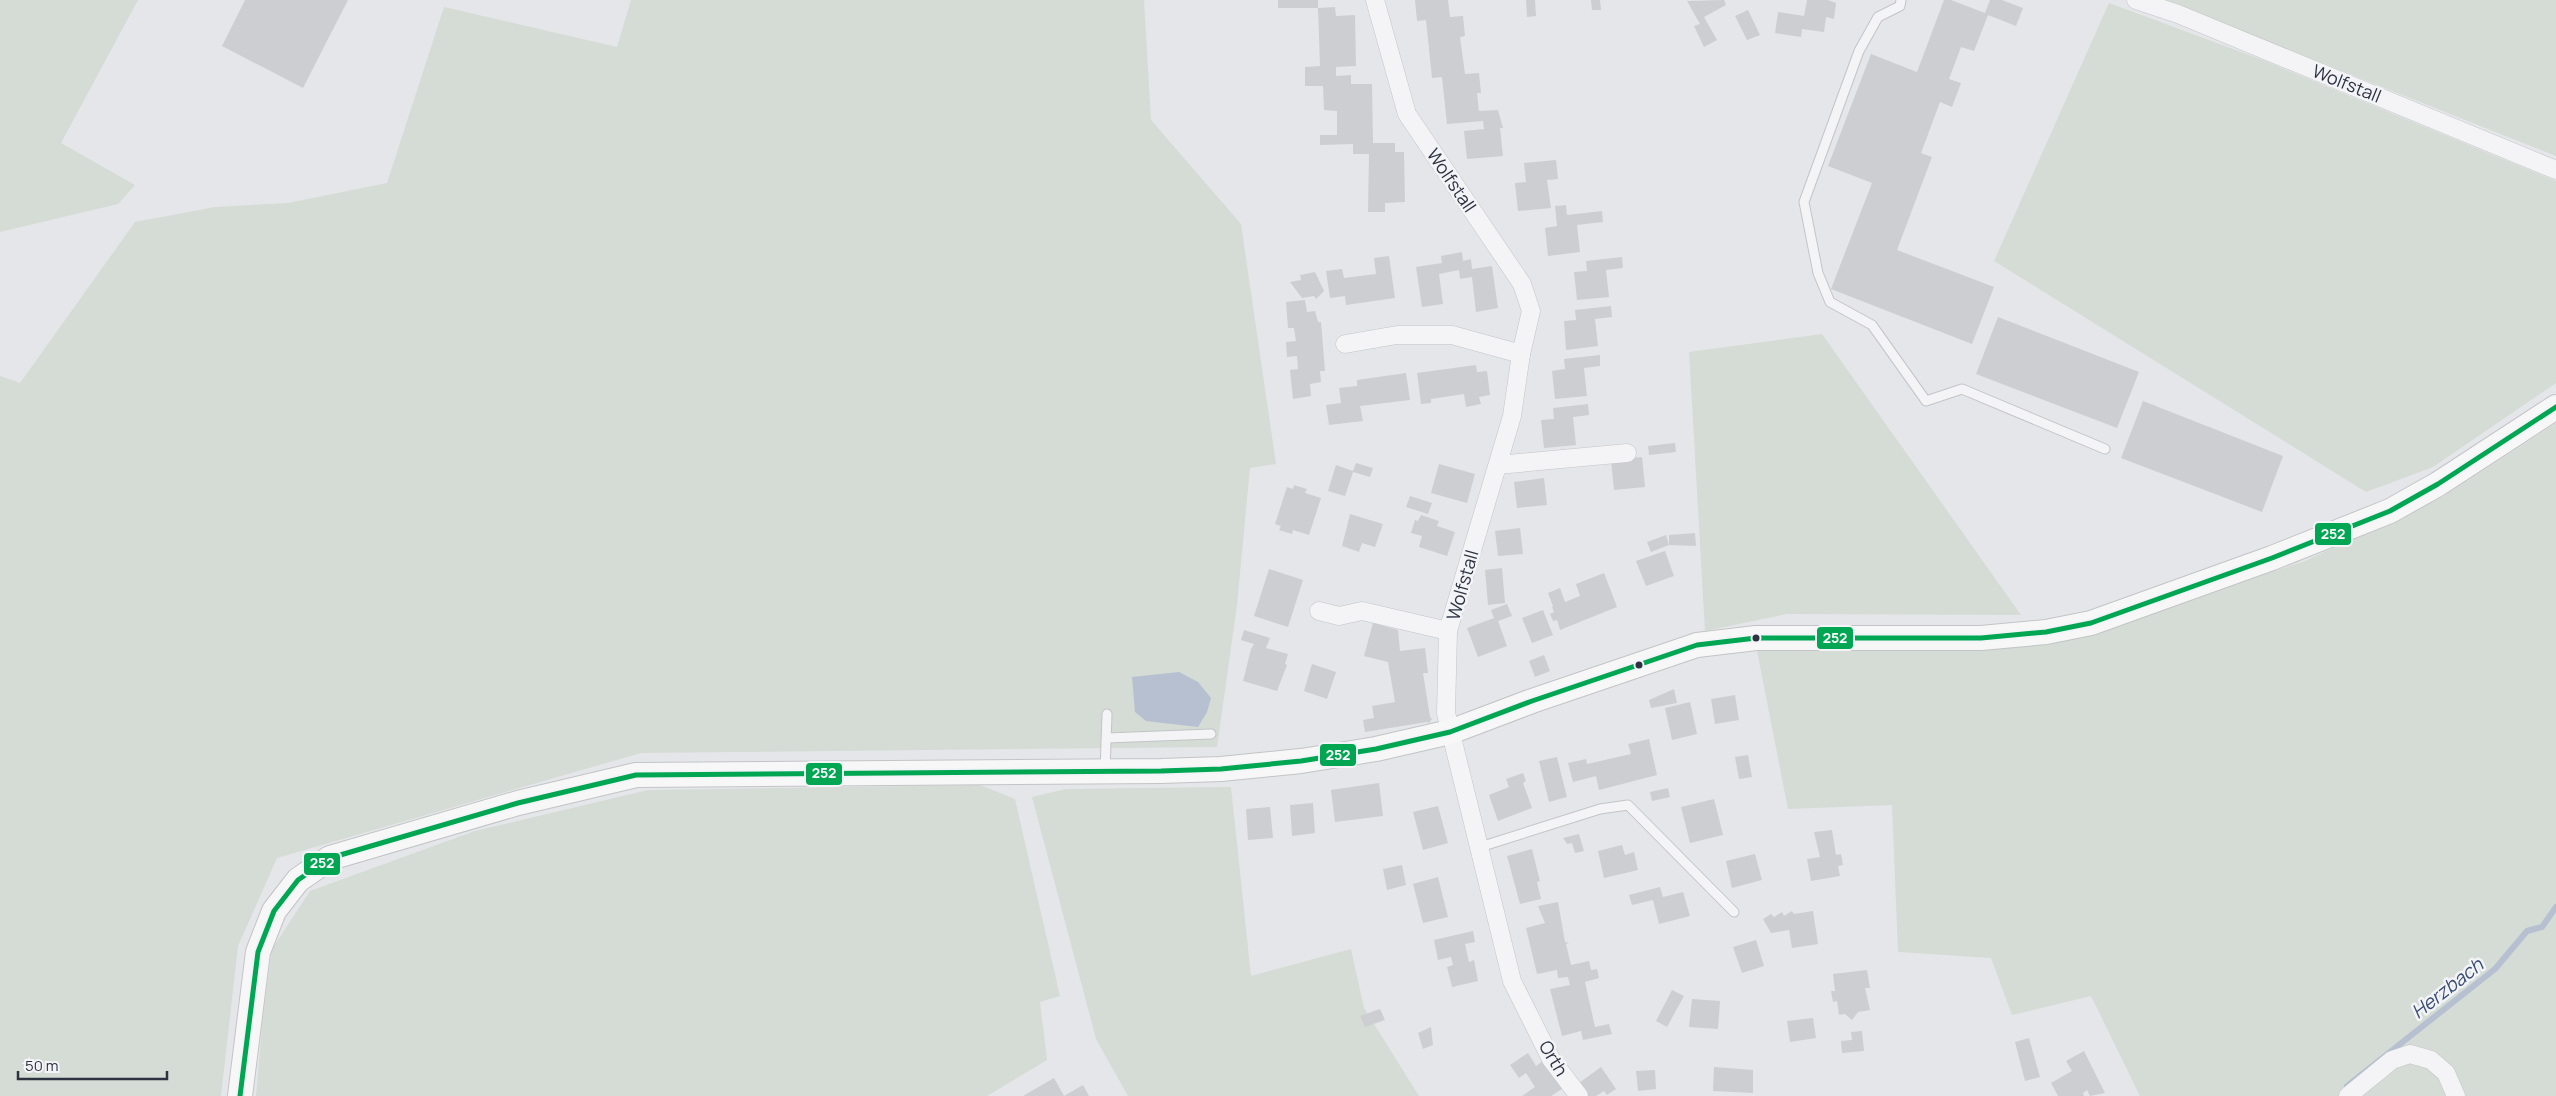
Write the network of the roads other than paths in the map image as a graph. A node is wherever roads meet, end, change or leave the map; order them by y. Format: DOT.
graph roads {
  1 [pos="1375,0"];
  2 [pos="1901,0"];
  3 [pos="2136,0"];
  4 [pos="2556,170"];
  5 [pos="1345,344"];
  6 [pos="1521,354"];
  7 [pos="2556,407"];
  8 [pos="2104,449"];
  9 [pos="1627,453"];
  10 [pos="1498,465"];
  11 [pos="1319,611"];
  12 [pos="1448,632"];
  13 [pos="1107,714"];
  14 [pos="1450,732"];
  15 [pos="1211,734"];
  16 [pos="1107,738"];
  17 [pos="1105,771"];
  18 [pos="1480,847"];
  19 [pos="1734,912"];
  20 [pos="240,1096"];
  21 [pos="1578,1096"];
  22 [pos="2348,1096"];
  23 [pos="2456,1096"];
  1 -- 6 [label="street, Wolfstall"];
  2 -- 8 [label="lane"];
  3 -- 4 [label="street, Wolfstall"];
  5 -- 6 [label="street"];
  6 -- 10 [label="street, Wolfstall"];
  7 -- 14 [label="main road"];
  9 -- 10 [label="street"];
  10 -- 12 [label="street, Wolfstall"];
  11 -- 12 [label="street"];
  12 -- 14 [label="street, Wolfstall"];
  13 -- 16 [label="lane"];
  14 -- 17 [label="main road"];
  14 -- 18 [label="street, Orth"];
  15 -- 16 [label="lane"];
  16 -- 17 [label="lane"];
  17 -- 20 [label="main road"];
  18 -- 19 [label="lane"];
  18 -- 21 [label="street, Orth"];
  22 -- 23 [label="street"];
}
